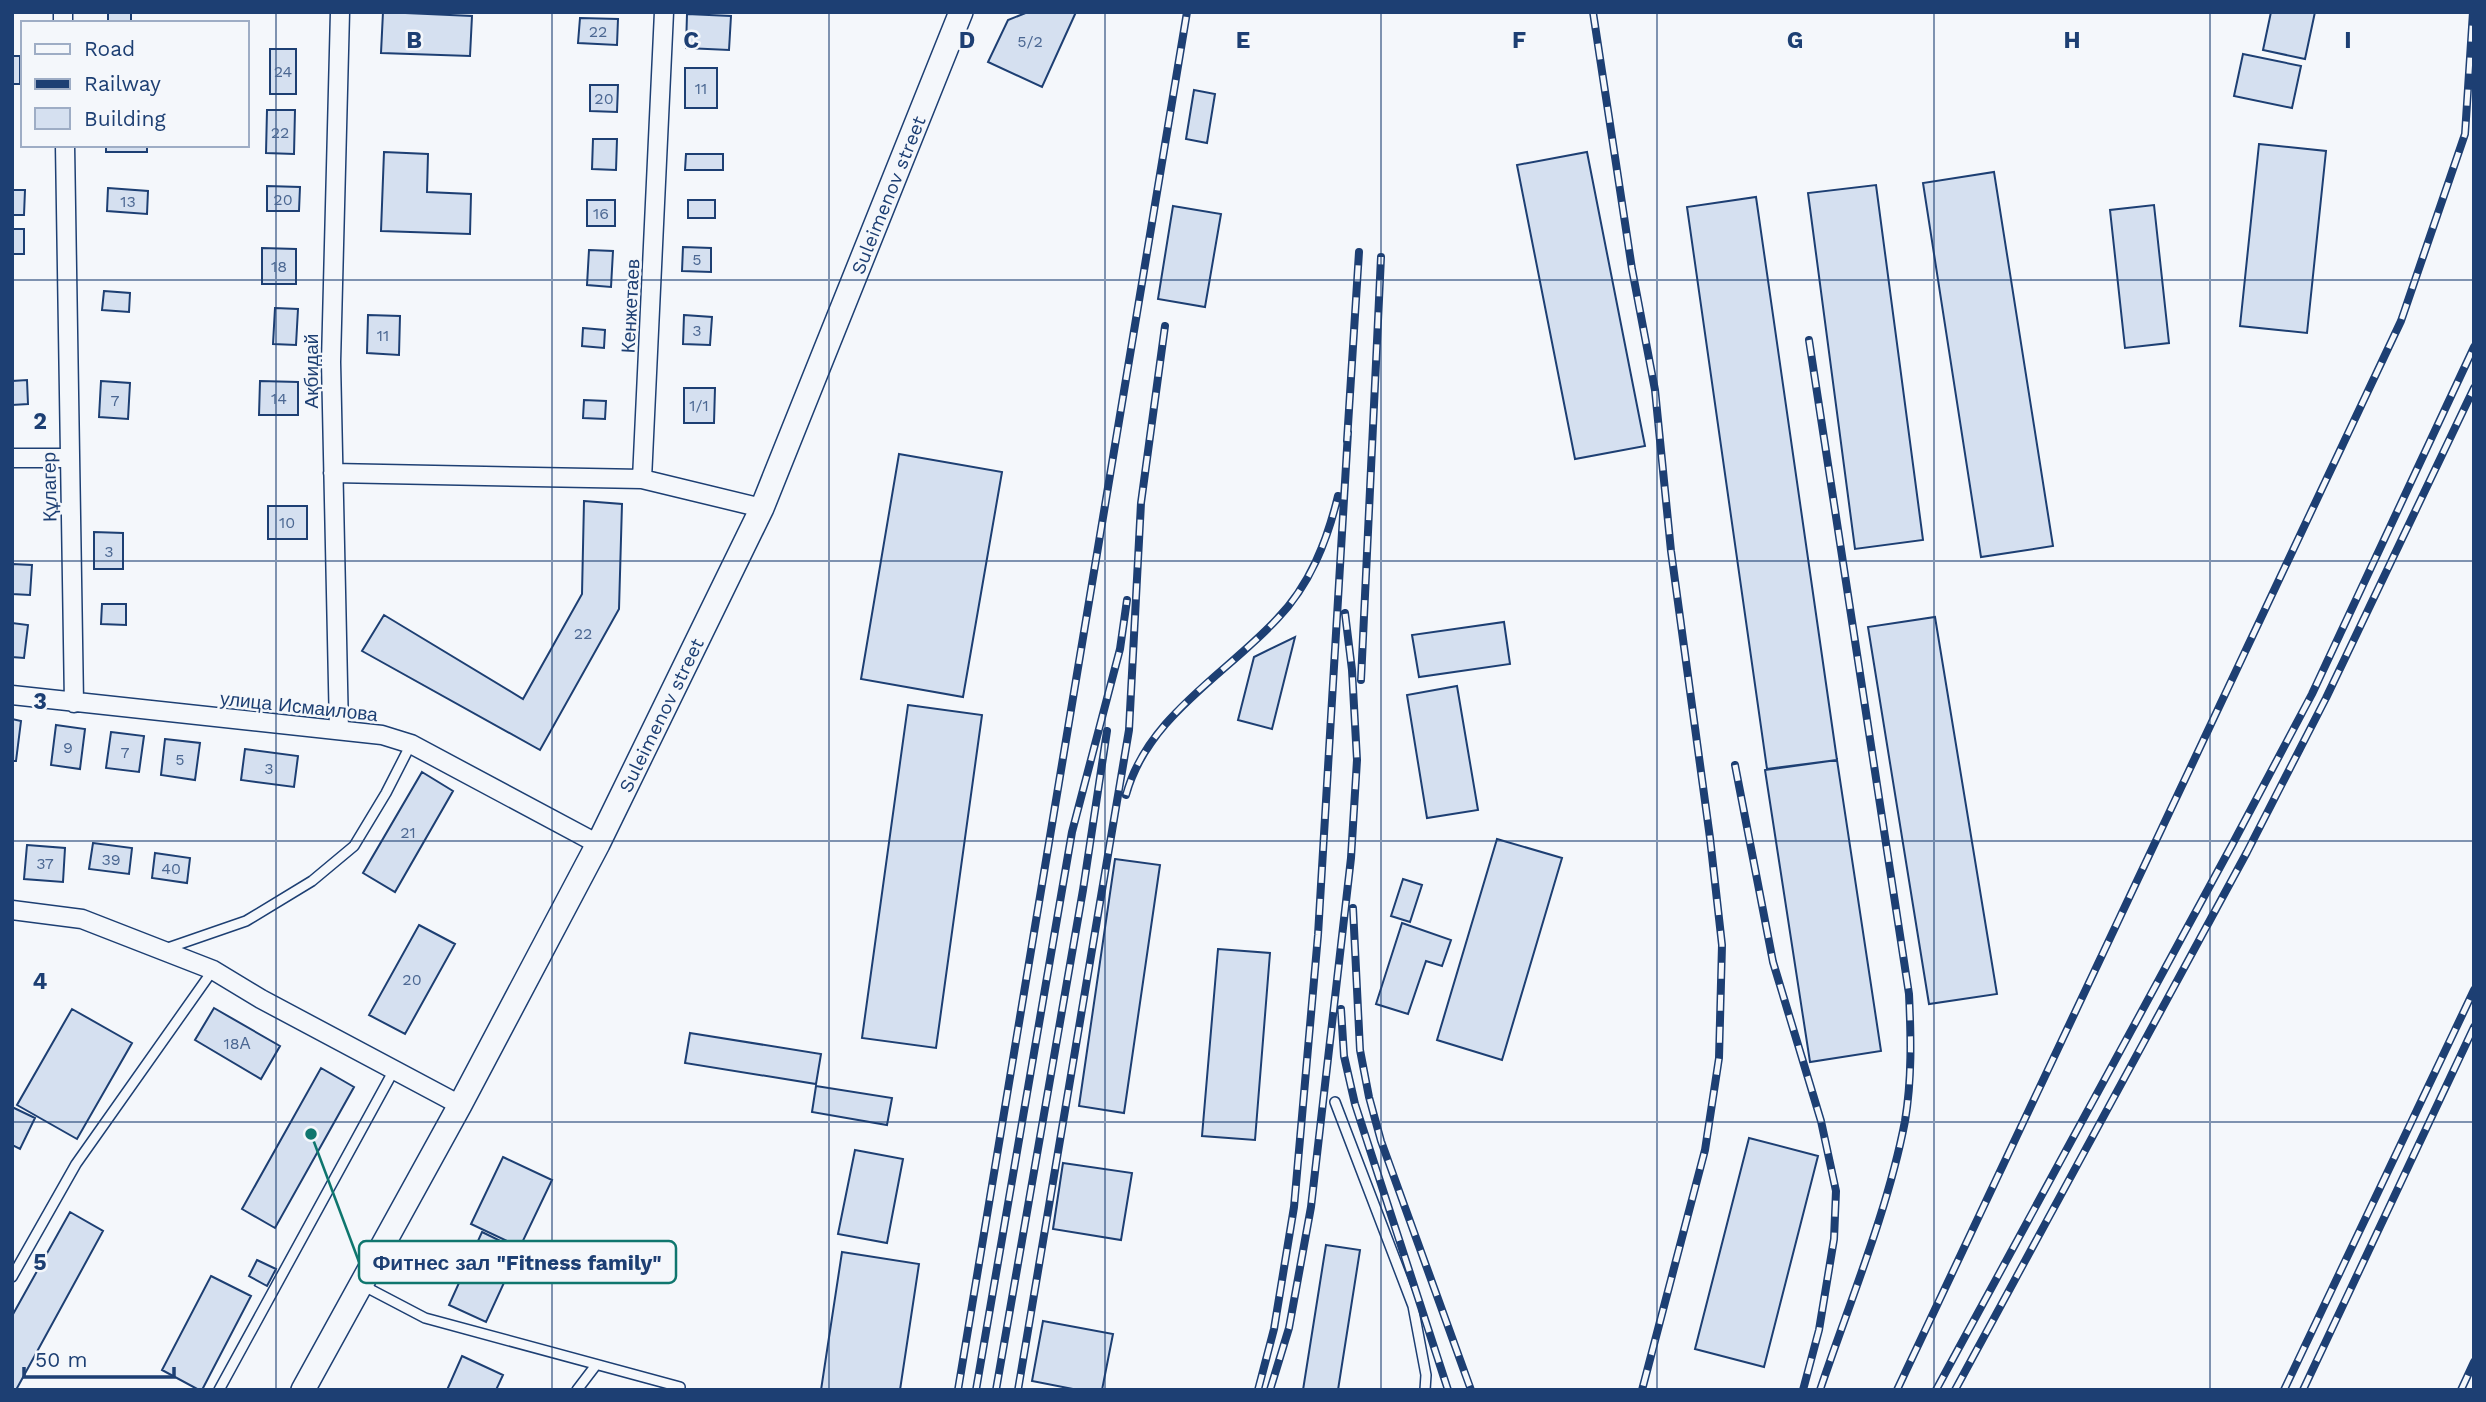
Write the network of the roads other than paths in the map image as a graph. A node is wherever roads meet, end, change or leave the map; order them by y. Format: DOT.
graph roads {
  1 [pos="340,12"];
  2 [pos="664,12"];
  3 [pos="961,12"];
  4 [pos="65,147"];
  5 [pos="12,458"];
  6 [pos="69,458"];
  7 [pos="333,473"];
  8 [pos="642,479"];
  9 [pos="762,508"];
  10 [pos="12,695"];
  11 [pos="74,703"];
  12 [pos="339,730"];
  13 [pos="411,744"];
  14 [pos="598,844"];
  15 [pos="12,910"];
  16 [pos="160,950"];
  17 [pos="213,970"];
  18 [pos="394,1070"];
  19 [pos="1335,1101"];
  20 [pos="460,1105"];
  21 [pos="12,1277"];
  22 [pos="362,1284"];
  23 [pos="596,1364"];
  24 [pos="219,1390"];
  25 [pos="303,1390"];
  26 [pos="577,1390"];
  27 [pos="679,1390"];
  28 [pos="1425,1390"];
  1 -- 7 [label="street, Ақбидай"];
  2 -- 8 [label="street, Кенжетаев"];
  3 -- 9 [label="street, Suleimenov street"];
  4 -- 6 [label="street, Құлагер"];
  5 -- 6 [label="street"];
  6 -- 11 [label="street, Құлагер"];
  7 -- 8 [label="street"];
  7 -- 12 [label="street, Ақбидай"];
  8 -- 9 [label="street"];
  9 -- 14 [label="street, Suleimenov street"];
  10 -- 11 [label="street, улица Исмаилова"];
  11 -- 12 [label="street, улица Исмаилова"];
  12 -- 13 [label="street, улица Исмаилова"];
  13 -- 14 [label="street, улица Исмаилова"];
  13 -- 16 [label="lane"];
  14 -- 20 [label="street, Suleimenov street"];
  15 -- 16 [label="street"];
  16 -- 17 [label="street"];
  17 -- 18 [label="street"];
  17 -- 21 [label="lane"];
  18 -- 20 [label="street"];
  18 -- 24 [label="lane"];
  19 -- 28 [label="lane"];
  20 -- 22 [label="street, Suleimenov street"];
  22 -- 23 [label="lane"];
  22 -- 25 [label="street, Suleimenov street"];
  23 -- 26 [label="lane"];
  23 -- 27 [label="lane"];
}
